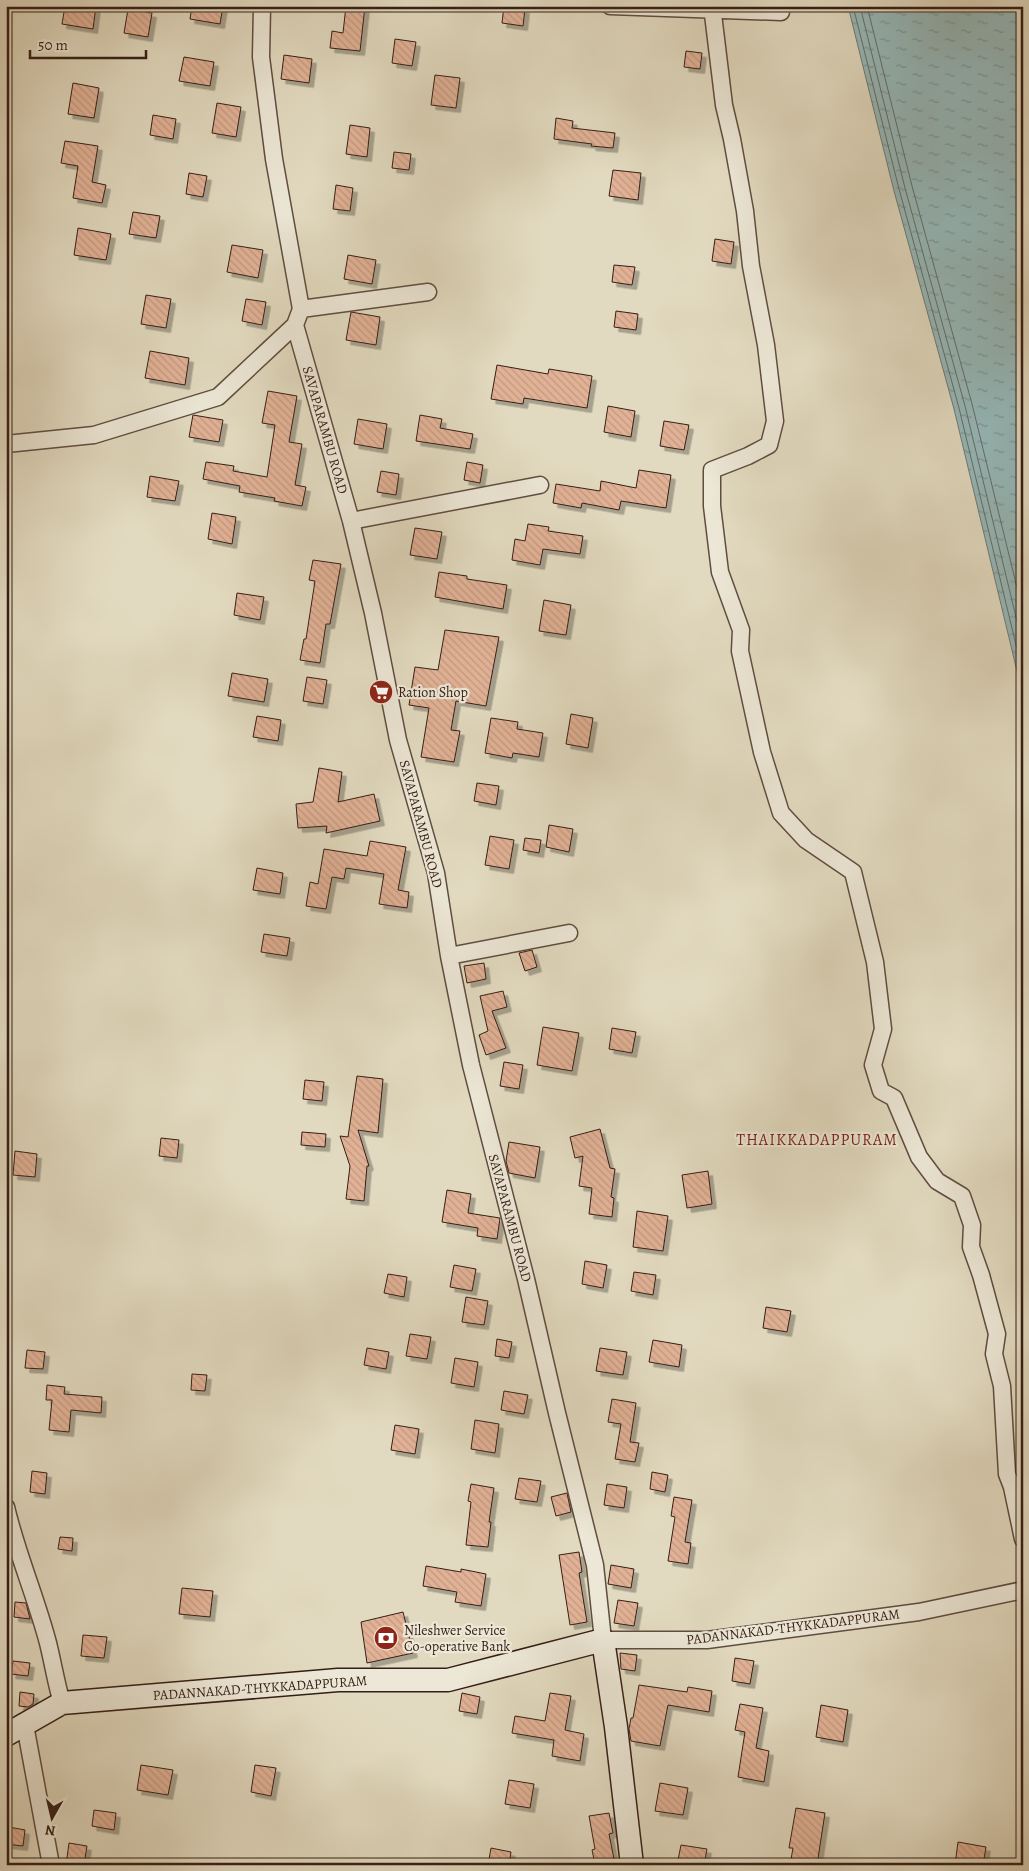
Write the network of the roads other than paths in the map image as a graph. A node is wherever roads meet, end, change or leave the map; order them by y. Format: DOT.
graph roads {
  1 [pos="262,6"];
  2 [pos="610,6"];
  3 [pos="712,8"];
  4 [pos="781,12"];
  5 [pos="428,292"];
  6 [pos="301,309"];
  7 [pos="295,325"];
  8 [pos="6,444"];
  9 [pos="540,485"];
  10 [pos="351,521"];
  11 [pos="569,933"];
  12 [pos="449,956"];
  13 [pos="6,1507"];
  14 [pos="1023,1539"];
  15 [pos="1023,1590"];
  16 [pos="603,1640"];
  17 [pos="62,1703"];
  18 [pos="16,1730"];
  19 [pos="51,1865"];
  20 [pos="632,1865"];
  1 -- 6 [label="street"];
  2 -- 3 [label="street"];
  3 -- 4 [label="street"];
  3 -- 14 [label="street"];
  5 -- 6 [label="street"];
  6 -- 7 [label="street"];
  7 -- 8 [label="street"];
  7 -- 10 [label="street, SAVAPARAMBU ROAD"];
  9 -- 10 [label="street"];
  10 -- 12 [label="street, SAVAPARAMBU ROAD"];
  11 -- 12 [label="street"];
  12 -- 16 [label="street, SAVAPARAMBU ROAD"];
  13 -- 17 [label="street"];
  15 -- 16 [label="street, PADANNAKAD-THYKKADAPPURAM"];
  16 -- 17 [label="main road, PADANNAKAD-THYKKADAPPURAM"];
  16 -- 20 [label="main road"];
  17 -- 18 [label="main road, PADANNAKAD-THYKKADAPPURAM"];
  18 -- 19 [label="street"];
}
